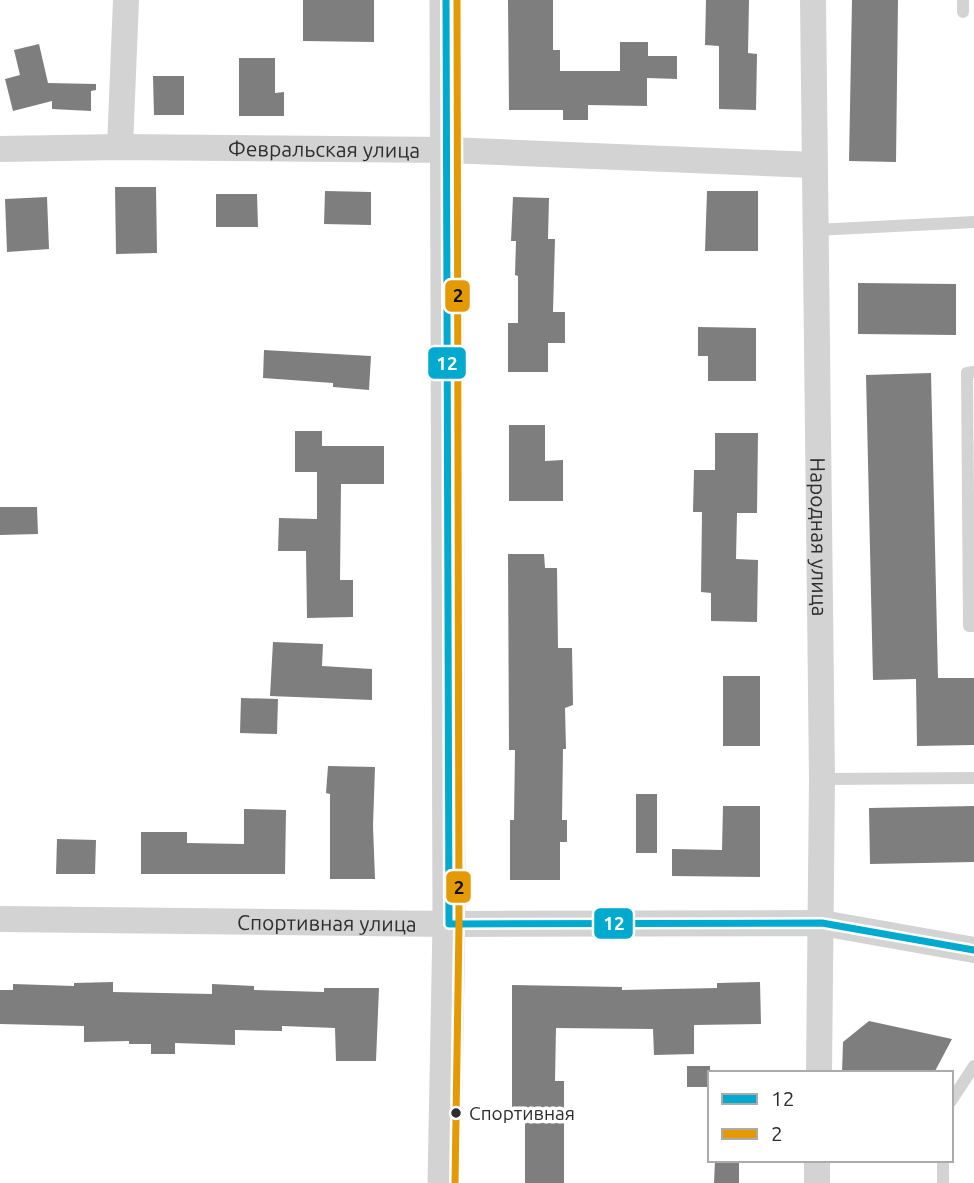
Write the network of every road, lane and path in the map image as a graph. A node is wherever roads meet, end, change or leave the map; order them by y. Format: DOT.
graph roads {
  1 [pos="125,0"];
  2 [pos="446,0"];
  3 [pos="813,0"];
  4 [pos="120,147"];
  5 [pos="0,149"];
  6 [pos="447,150"];
  7 [pos="814,164"];
  8 [pos="974,222"];
  9 [pos="816,230"];
  10 [pos="974,372"];
  11 [pos="974,626"];
  12 [pos="974,778"];
  13 [pos="822,779"];
  14 [pos="0,919"];
  15 [pos="822,923"];
  16 [pos="449,924"];
  17 [pos="974,950"];
  18 [pos="974,1066"];
  19 [pos="819,1071"];
  20 [pos="953,1098"];
  21 [pos="817,1162"];
  22 [pos="943,1162"];
  23 [pos="444,1183"];
  24 [pos="817,1183"];
  25 [pos="943,1183"];
  1 -- 4 [label="street"];
  2 -- 6 [label="street"];
  3 -- 7 [label="street, Народная улица"];
  4 -- 5 [label="street, Февральская улица"];
  4 -- 6 [label="street, Февральская улица"];
  6 -- 7 [label="street, Февральская улица"];
  6 -- 16 [label="street"];
  7 -- 9 [label="street, Народная улица"];
  8 -- 9 [label="lane"];
  9 -- 13 [label="street, Народная улица"];
  10 -- 11 [label="lane"];
  12 -- 13 [label="lane"];
  13 -- 15 [label="street, Народная улица"];
  14 -- 16 [label="street, Спортивная улица"];
  15 -- 16 [label="street, Спортивная улица"];
  15 -- 17 [label="street, Спортивная улица"];
  15 -- 19 [label="street, Народная улица"];
  16 -- 23 [label="street"];
  18 -- 20 [label="lane"];
  21 -- 24 [label="street"];
  22 -- 25 [label="lane"];
}
